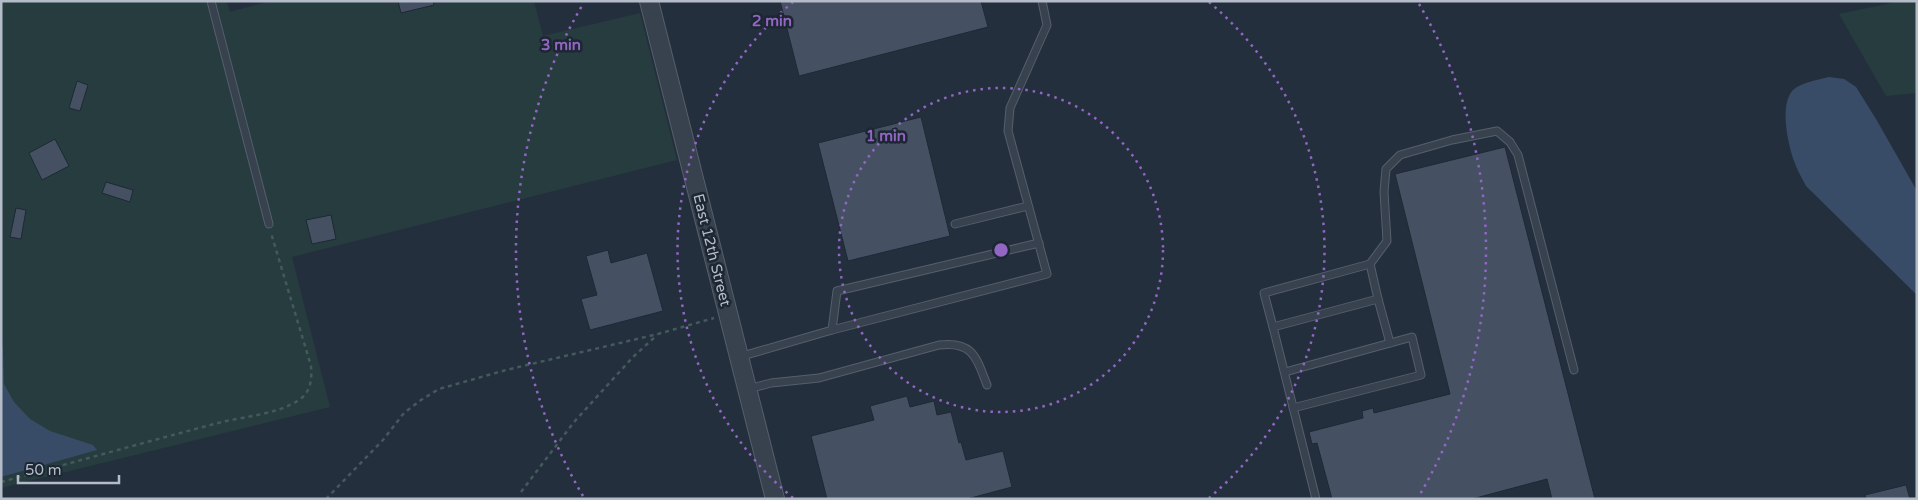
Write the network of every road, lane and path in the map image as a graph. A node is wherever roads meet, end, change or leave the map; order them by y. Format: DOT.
graph roads {
  1 [pos="211,1"];
  2 [pos="649,1"];
  3 [pos="1042,1"];
  4 [pos="1028,206"];
  5 [pos="269,224"];
  6 [pos="954,224"];
  7 [pos="1038,243"];
  8 [pos="1370,264"];
  9 [pos="1378,299"];
  10 [pos="728,314"];
  11 [pos="1273,327"];
  12 [pos="832,330"];
  13 [pos="658,334"];
  14 [pos="1390,342"];
  15 [pos="738,357"];
  16 [pos="1574,370"];
  17 [pos="1285,372"];
  18 [pos="987,385"];
  19 [pos="747,389"];
  20 [pos="1293,408"];
  21 [pos="1,482"];
  22 [pos="521,492"];
  23 [pos="326,499"];
  24 [pos="775,499"];
  25 [pos="1316,499"];
  1 -- 5 [label="lane"];
  2 -- 10 [label="street, East 12th Street"];
  3 -- 4 [label="lane"];
  4 -- 6 [label="lane"];
  4 -- 7 [label="lane"];
  5 -- 21 [label="path"];
  7 -- 12 [label="lane"];
  7 -- 12 [label="lane"];
  8 -- 9 [label="lane"];
  8 -- 11 [label="lane"];
  8 -- 16 [label="lane"];
  9 -- 11 [label="lane"];
  9 -- 14 [label="lane"];
  10 -- 13 [label="path"];
  10 -- 15 [label="street, East 12th Street"];
  11 -- 17 [label="lane"];
  12 -- 15 [label="lane"];
  13 -- 22 [label="path"];
  13 -- 23 [label="path"];
  14 -- 17 [label="lane"];
  14 -- 20 [label="lane"];
  15 -- 19 [label="street, East 12th Street"];
  17 -- 20 [label="lane"];
  18 -- 19 [label="lane"];
  19 -- 24 [label="street, East 12th Street"];
  20 -- 25 [label="lane"];
}
